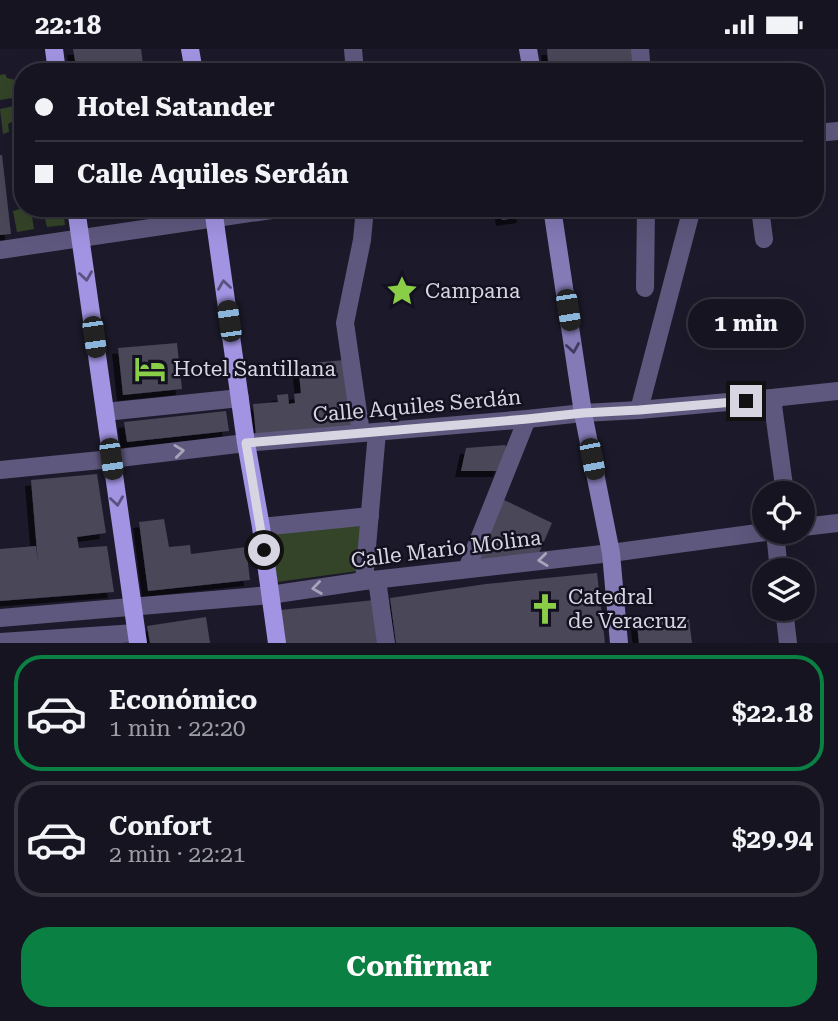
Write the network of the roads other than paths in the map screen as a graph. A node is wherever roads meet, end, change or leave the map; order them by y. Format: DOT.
graph roads {
  1 [pos="77,217"];
  2 [pos="193,217"];
  3 [pos="215,217"];
  4 [pos="364,217"];
  5 [pos="553,217"];
  6 [pos="646,217"];
  7 [pos="690,217"];
  8 [pos="761,217"];
  9 [pos="80,238"];
  10 [pos="764,239"];
  11 [pos="0,250"];
  12 [pos="645,288"];
  13 [pos="838,391"];
  14 [pos="240,398"];
  15 [pos="772,398"];
  16 [pos="639,410"];
  17 [pos="105,412"];
  18 [pos="583,413"];
  19 [pos="527,419"];
  20 [pos="369,433"];
  21 [pos="246,443"];
  22 [pos="111,459"];
  23 [pos="0,470"];
  24 [pos="783,481"];
  25 [pos="370,516"];
  26 [pos="838,523"];
  27 [pos="815,526"];
  28 [pos="261,527"];
  29 [pos="752,534"];
  30 [pos="611,552"];
  31 [pos="467,569"];
  32 [pos="370,580"];
  33 [pos="270,595"];
  34 [pos="132,607"];
  35 [pos="62,614"];
  36 [pos="0,618"];
  37 [pos="785,621"];
  38 [pos="64,638"];
  39 [pos="137,638"];
  40 [pos="0,642"];
  41 [pos="277,643"];
  42 [pos="386,643"];
  43 [pos="619,643"];
  44 [pos="788,643"];
  1 -- 9 [label="main road"];
  2 -- 9 [label="street"];
  14 -- 3 [label="main road, one-way"];
  4 -- 20 [label="street"];
  5 -- 18 [label="street, one-way"];
  6 -- 12 [label="street"];
  7 -- 16 [label="street"];
  8 -- 10 [label="street"];
  9 -- 11 [label="street"];
  9 -- 17 [label="main road, one-way"];
  13 -- 15 [label="street, Calle Aquiles Serdán"];
  14 -- 17 [label="street"];
  14 -- 21 [label="main road"];
  15 -- 16 [label="street, Calle Aquiles Serdán"];
  15 -- 24 [label="street"];
  16 -- 18 [label="street, Calle Aquiles Serdán"];
  17 -- 22 [label="main road"];
  18 -- 19 [label="street, Calle Aquiles Serdán"];
  18 -- 30 [label="street"];
  19 -- 20 [label="street, Calle Aquiles Serdán"];
  19 -- 31 [label="street"];
  20 -- 21 [label="street, Calle Aquiles Serdán"];
  20 -- 25 [label="street"];
  22 -- 21 [label="street, Calle Aquiles Serdán, one-way"];
  21 -- 28 [label="main road"];
  22 -- 23 [label="street, Calle Aquiles Serdán"];
  22 -- 34 [label="main road, one-way"];
  25 -- 28 [label="street"];
  25 -- 32 [label="street"];
  26 -- 27 [label="street"];
  28 -- 33 [label="main road"];
  29 -- 30 [label="street, Calle Mario Molina"];
  30 -- 31 [label="street, Calle Mario Molina, one-way"];
  30 -- 43 [label="street"];
  31 -- 32 [label="street, Calle Mario Molina"];
  32 -- 33 [label="street, Calle Mario Molina, one-way"];
  32 -- 42 [label="street"];
  33 -- 34 [label="street, Calle Mario Molina"];
  33 -- 41 [label="main road"];
  34 -- 35 [label="street, Calle Mario Molina"];
  34 -- 39 [label="main road"];
  35 -- 36 [label="street, Calle Mario Molina"];
  35 -- 38 [label="street"];
  37 -- 44 [label="street"];
  38 -- 39 [label="street"];
  38 -- 40 [label="street"];
}
